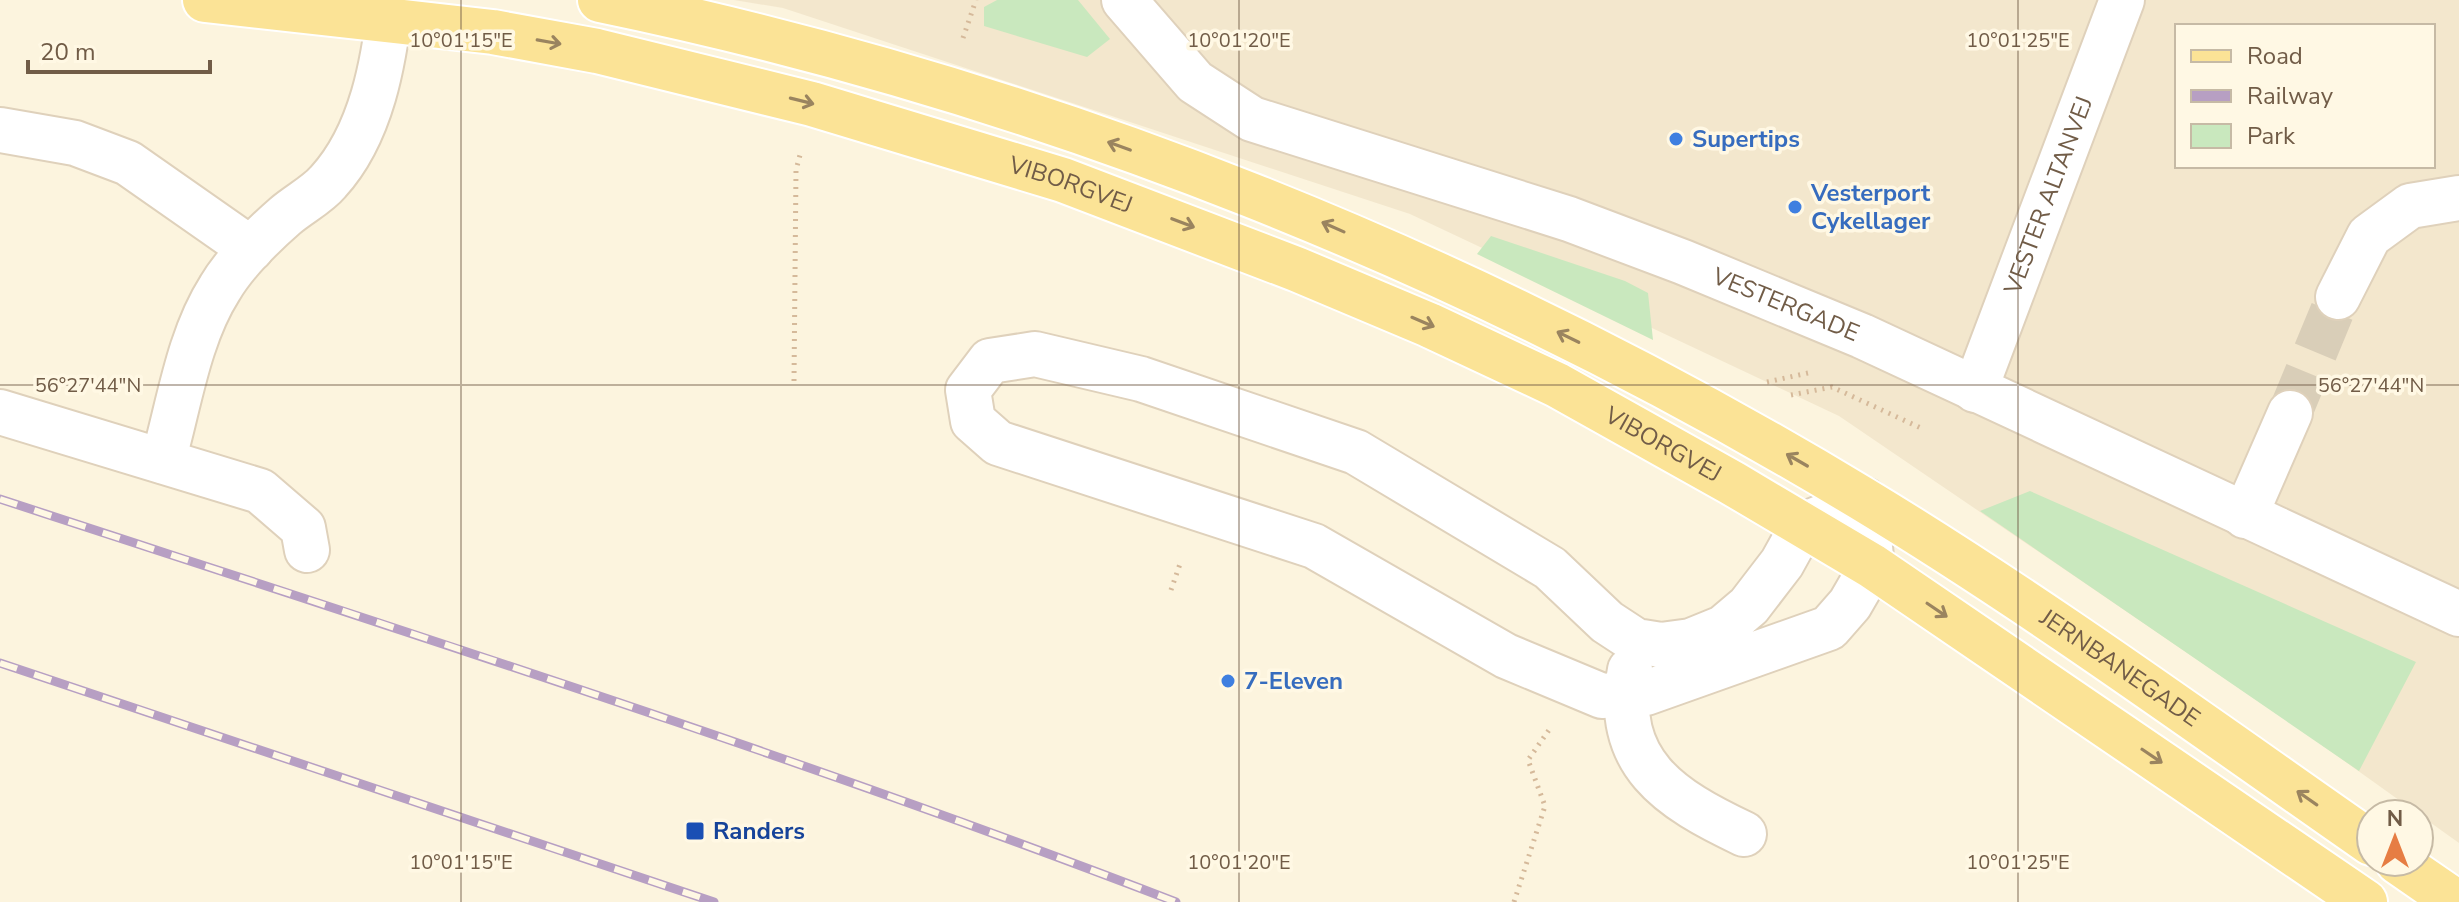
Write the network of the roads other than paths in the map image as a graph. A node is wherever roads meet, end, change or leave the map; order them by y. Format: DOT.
graph roads {
  1 [pos="205,0"];
  2 [pos="600,0"];
  3 [pos="1124,0"];
  4 [pos="2122,0"];
  5 [pos="390,9"];
  6 [pos="0,130"];
  7 [pos="2459,198"];
  8 [pos="251,249"];
  9 [pos="2338,297"];
  10 [pos="1975,390"];
  11 [pos="0,412"];
  12 [pos="2290,413"];
  13 [pos="163,461"];
  14 [pos="1865,500"];
  15 [pos="2245,516"];
  16 [pos="1803,525"];
  17 [pos="307,550"];
  18 [pos="1872,566"];
  19 [pos="2459,614"];
  20 [pos="1636,641"];
  21 [pos="1626,697"];
  22 [pos="2355,832"];
  23 [pos="1744,834"];
  24 [pos="2421,878"];
  25 [pos="2365,902"];
  26 [pos="2456,902"];
  1 -- 5 [label="main road, VIBORGVEJ"];
  14 -- 2 [label="main road, VIBORGVEJ, one-way"];
  3 -- 10 [label="street, VESTERGADE"];
  4 -- 10 [label="street, VESTER ALTANVEJ"];
  5 -- 8 [label="street"];
  5 -- 16 [label="main road, VIBORGVEJ, one-way"];
  6 -- 8 [label="street"];
  7 -- 9 [label="street"];
  8 -- 13 [label="street"];
  10 -- 15 [label="street, VESTERGADE"];
  11 -- 13 [label="street"];
  12 -- 15 [label="street"];
  13 -- 17 [label="street"];
  14 -- 16 [label="street"];
  14 -- 18 [label="street"];
  22 -- 14 [label="main road, JERNBANEGADE, one-way"];
  15 -- 19 [label="street, VESTERGADE"];
  16 -- 18 [label="main road, VIBORGVEJ"];
  16 -- 20 [label="street"];
  18 -- 21 [label="street"];
  18 -- 25 [label="main road, one-way"];
  20 -- 21 [label="street"];
  20 -- 21 [label="street"];
  21 -- 23 [label="street"];
  24 -- 26 [label="main road"];
}
